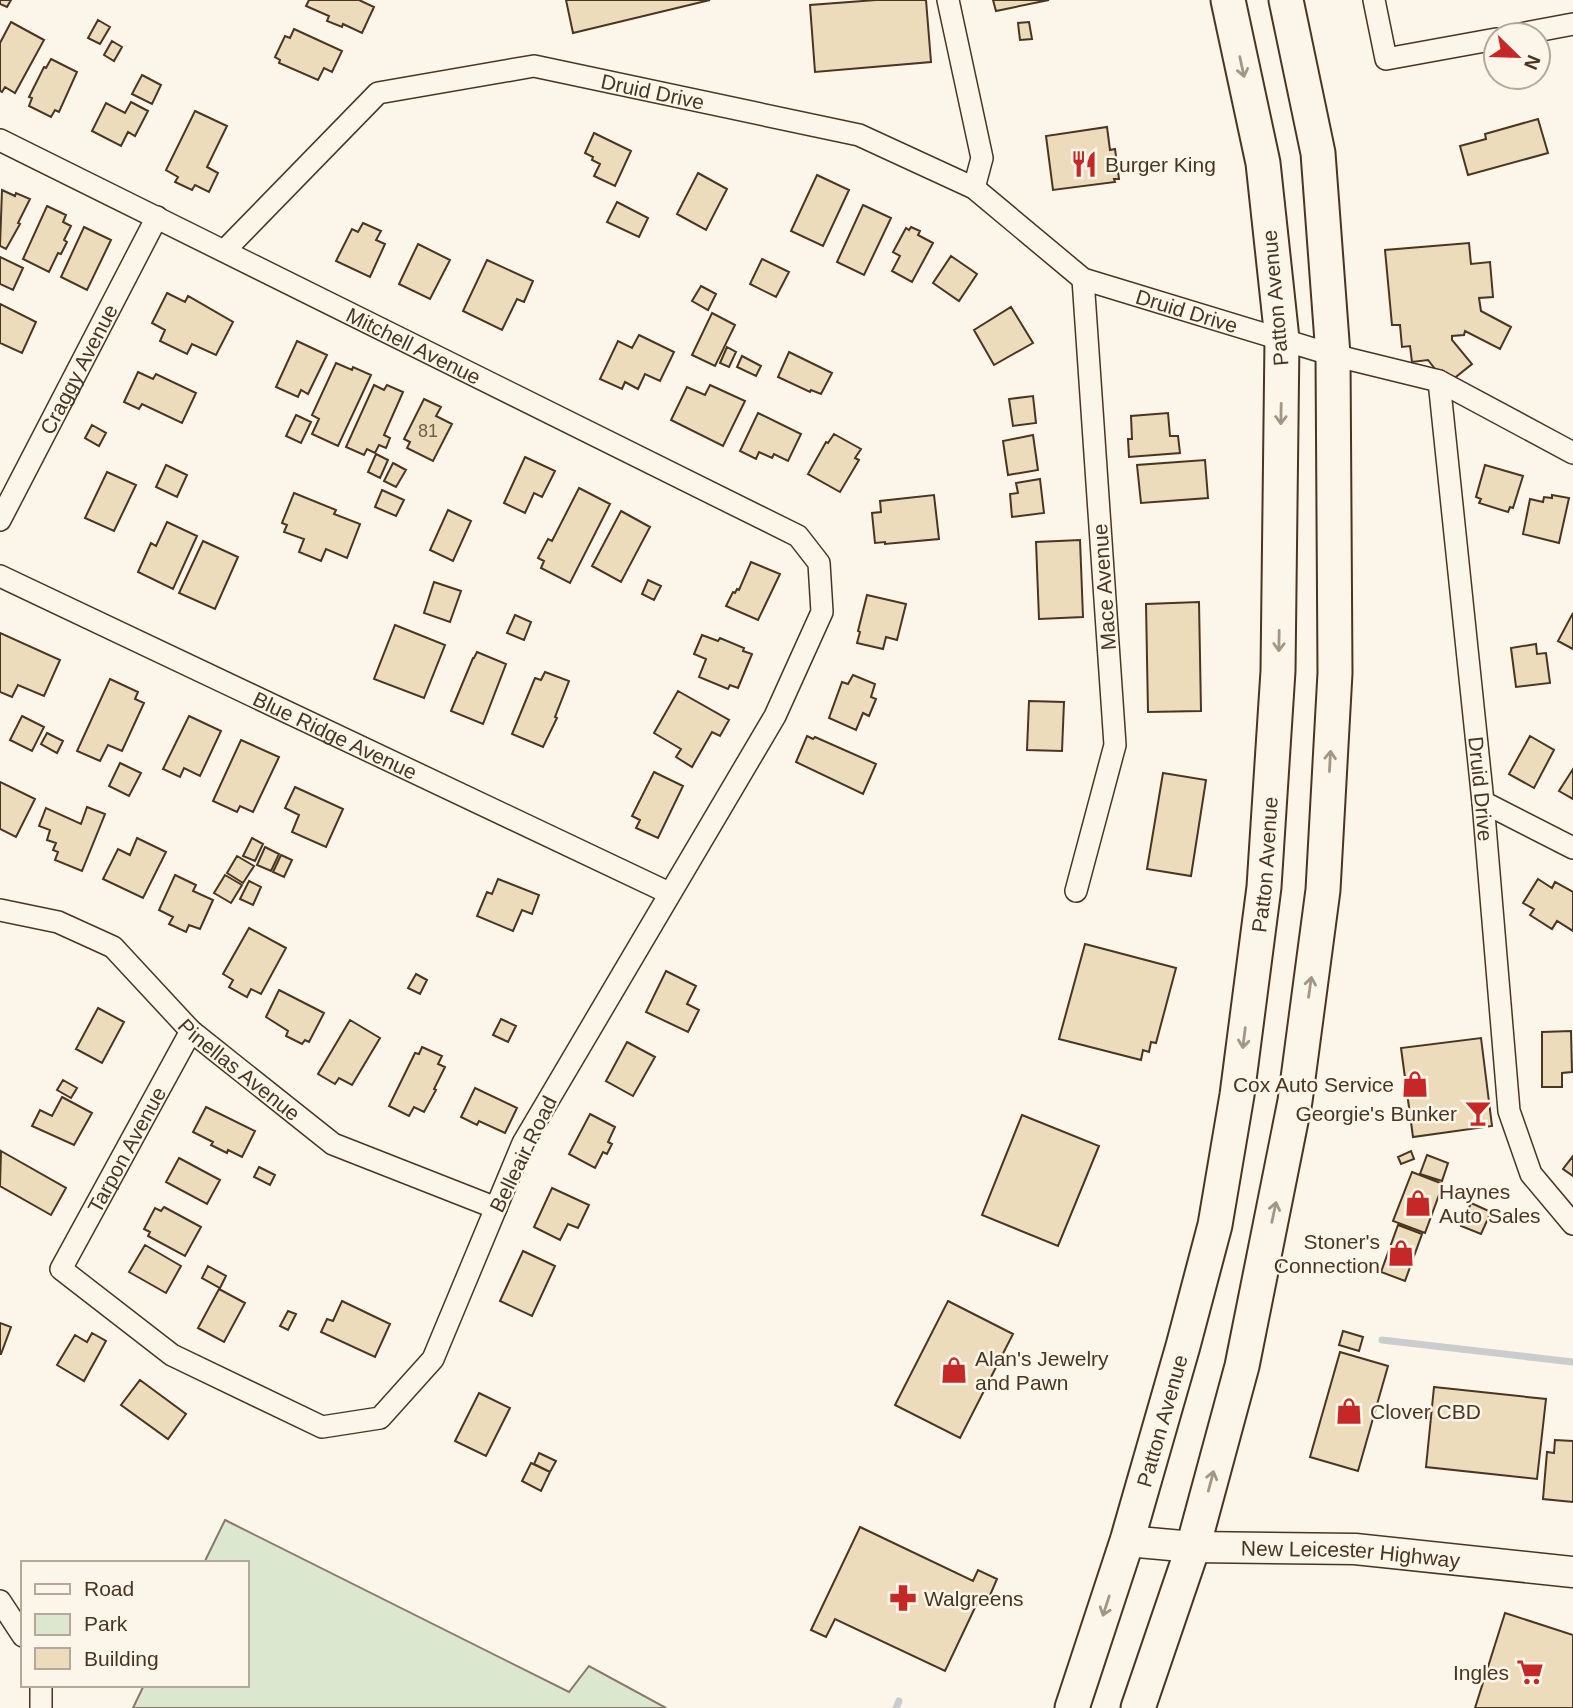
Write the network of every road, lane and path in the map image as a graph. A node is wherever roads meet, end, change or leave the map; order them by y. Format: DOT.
graph roads {
  1 [pos="948,0"];
  2 [pos="1228,0"];
  3 [pos="1286,0"];
  4 [pos="1374,0"];
  5 [pos="1573,24"];
  6 [pos="1552,28"];
  7 [pos="1482,41"];
  8 [pos="0,140"];
  9 [pos="974,188"];
  10 [pos="157,217"];
  11 [pos="225,250"];
  12 [pos="1083,279"];
  13 [pos="1282,339"];
  14 [pos="1334,355"];
  15 [pos="1439,381"];
  16 [pos="1573,453"];
  17 [pos="0,520"];
  18 [pos="819,563"];
  19 [pos="0,576"];
  20 [pos="1483,802"];
  21 [pos="1573,848"];
  22 [pos="1076,891"];
  23 [pos="669,893"];
  24 [pos="0,910"];
  25 [pos="191,1031"];
  26 [pos="496,1208"];
  27 [pos="1573,1224"];
  28 [pos="61,1269"];
  29 [pos="1127,1541"];
  30 [pos="1193,1547"];
  31 [pos="1573,1572"];
  32 [pos="0,1601"];
  33 [pos="21,1633"];
  34 [pos="41,1687"];
  35 [pos="41,1708"];
  36 [pos="1072,1708"];
  37 [pos="1138,1708"];
  1 -- 9 [label="street"];
  2 -- 13 [label="main road, Patton Avenue, one-way"];
  3 -- 14 [label="main road"];
  4 -- 7 [label="street"];
  5 -- 6 [label="street"];
  8 -- 10 [label="street, Mitchell Avenue"];
  9 -- 11 [label="street, Druid Drive"];
  9 -- 12 [label="street, Druid Drive"];
  10 -- 11 [label="street, Mitchell Avenue"];
  10 -- 17 [label="street, Craggy Avenue"];
  11 -- 18 [label="street, Mitchell Avenue"];
  12 -- 13 [label="street, Druid Drive"];
  12 -- 22 [label="street, Mace Avenue"];
  13 -- 14 [label="street, Druid Drive"];
  13 -- 29 [label="main road, Patton Avenue, one-way"];
  14 -- 15 [label="street, Druid Drive"];
  30 -- 14 [label="main road, one-way"];
  15 -- 16 [label="street"];
  15 -- 20 [label="street, Druid Drive"];
  18 -- 23 [label="street, Belleair Road"];
  19 -- 23 [label="street, Blue Ridge Avenue"];
  20 -- 21 [label="street"];
  20 -- 27 [label="street, Druid Drive"];
  23 -- 26 [label="street, Belleair Road"];
  24 -- 25 [label="street, Pinellas Avenue"];
  25 -- 26 [label="street, Pinellas Avenue"];
  25 -- 28 [label="street, Tarpon Avenue"];
  26 -- 28 [label="street, Belleair Road"];
  29 -- 30 [label="main road, New Leicester Highway"];
  29 -- 36 [label="main road, Patton Avenue, one-way"];
  30 -- 31 [label="main road, New Leicester Highway"];
  30 -- 37 [label="main road"];
  32 -- 33 [label="street"];
  34 -- 35 [label="street"];
}
